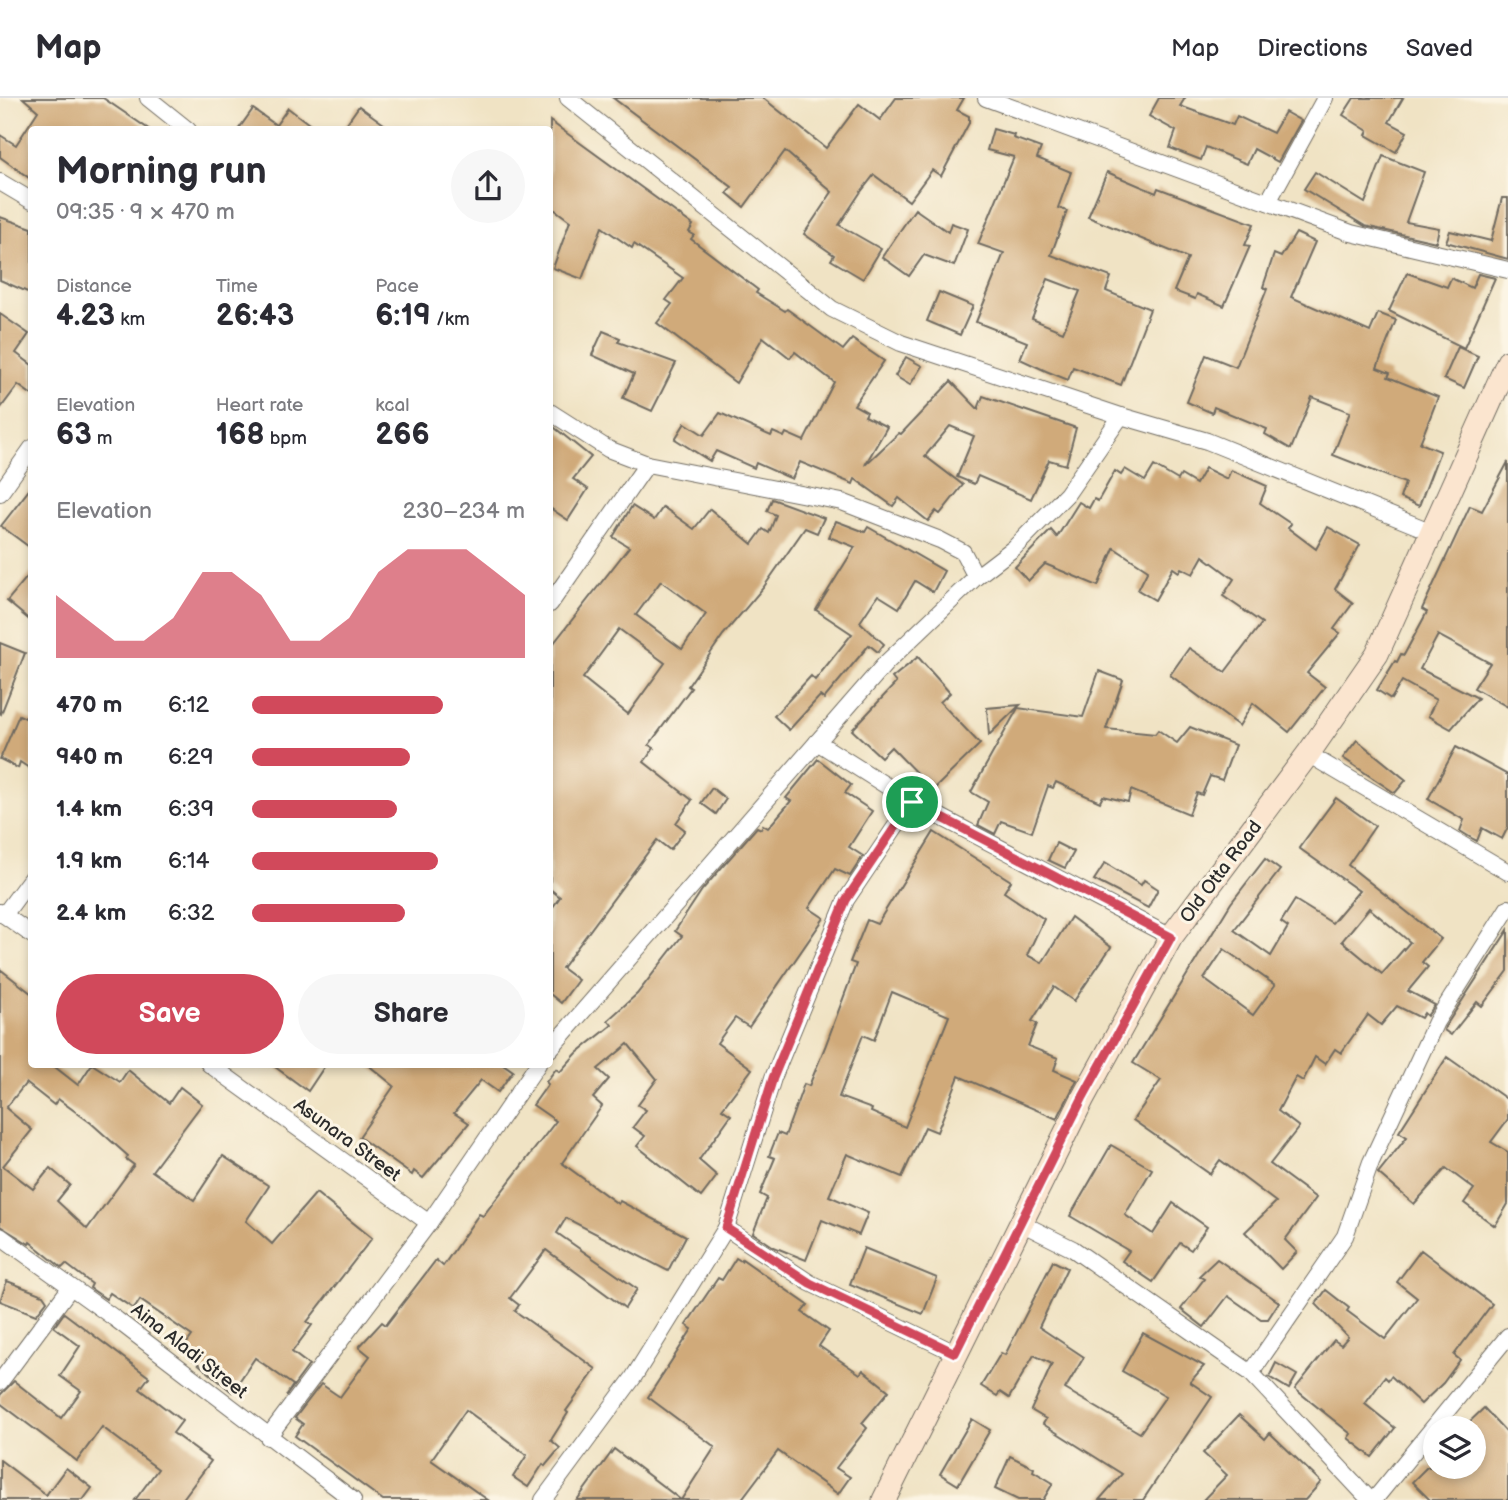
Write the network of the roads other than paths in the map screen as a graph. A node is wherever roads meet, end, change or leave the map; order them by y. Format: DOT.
graph roads {
  1 [pos="148,98"];
  2 [pos="568,98"];
  3 [pos="986,98"];
  4 [pos="1325,98"];
  5 [pos="183,126"];
  6 [pos="0,182"];
  7 [pos="28,199"];
  8 [pos="1268,202"];
  9 [pos="1508,270"];
  10 [pos="1508,362"];
  11 [pos="553,414"];
  12 [pos="1121,416"];
  13 [pos="28,454"];
  14 [pos="647,464"];
  15 [pos="0,493"];
  16 [pos="1432,532"];
  17 [pos="976,577"];
  18 [pos="553,600"];
  19 [pos="817,743"];
  20 [pos="1308,754"];
  21 [pos="912,802"];
  22 [pos="1508,872"];
  23 [pos="28,882"];
  24 [pos="1508,908"];
  25 [pos="2,914"];
  26 [pos="28,932"];
  27 [pos="1171,937"];
  28 [pos="553,1046"];
  29 [pos="217,1068"];
  30 [pos="535,1068"];
  31 [pos="429,1223"];
  32 [pos="1021,1223"];
  33 [pos="726,1228"];
  34 [pos="0,1236"];
  35 [pos="70,1288"];
  36 [pos="1508,1336"];
  37 [pos="955,1353"];
  38 [pos="1251,1373"];
  39 [pos="0,1382"];
  40 [pos="268,1437"];
  41 [pos="353,1500"];
  42 [pos="543,1500"];
  43 [pos="884,1500"];
  44 [pos="1372,1500"];
  1 -- 5 [label="street"];
  2 -- 12 [label="street"];
  3 -- 8 [label="street"];
  4 -- 8 [label="street"];
  6 -- 7 [label="street"];
  8 -- 9 [label="street"];
  10 -- 16 [label="street, Old Otta Road"];
  11 -- 14 [label="street"];
  12 -- 16 [label="street"];
  12 -- 17 [label="street"];
  13 -- 15 [label="street"];
  14 -- 17 [label="street"];
  14 -- 18 [label="street"];
  16 -- 20 [label="street, Old Otta Road"];
  17 -- 19 [label="street"];
  19 -- 21 [label="street"];
  19 -- 28 [label="street"];
  20 -- 22 [label="street"];
  20 -- 27 [label="street, Old Otta Road"];
  21 -- 27 [label="street"];
  21 -- 33 [label="street"];
  23 -- 25 [label="street"];
  24 -- 38 [label="street"];
  25 -- 26 [label="street"];
  27 -- 32 [label="street, Old Otta Road"];
  29 -- 31 [label="street, Asunara Street"];
  30 -- 31 [label="street"];
  31 -- 40 [label="street"];
  32 -- 37 [label="street, Old Otta Road"];
  32 -- 38 [label="street"];
  33 -- 37 [label="street"];
  33 -- 42 [label="street"];
  34 -- 35 [label="street, Aina Aladi Street"];
  35 -- 39 [label="street"];
  35 -- 40 [label="street, Aina Aladi Street"];
  36 -- 44 [label="street"];
  37 -- 43 [label="street, Old Otta Road"];
  38 -- 44 [label="street"];
  40 -- 41 [label="street, Aina Aladi Street"];
}
